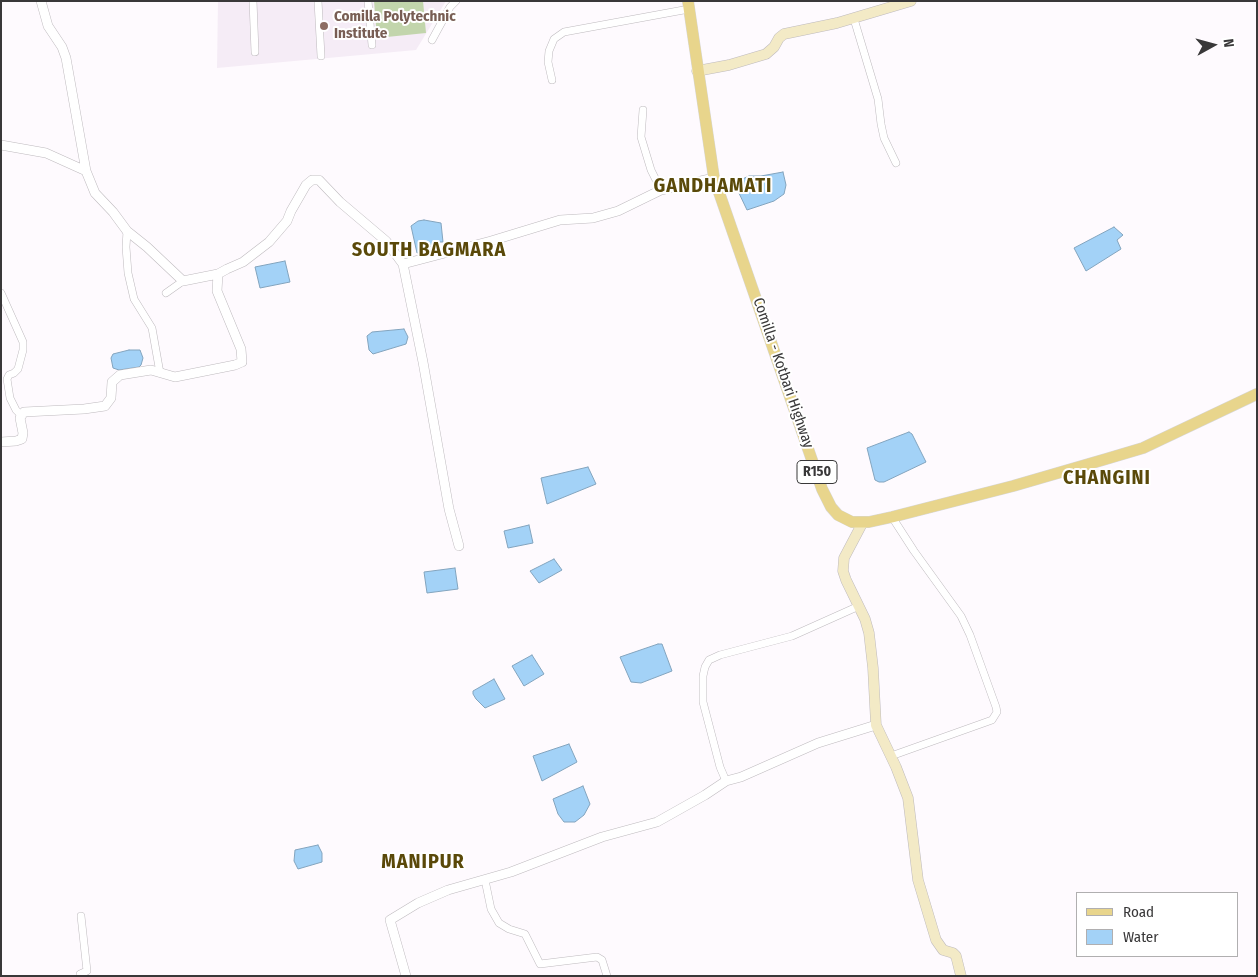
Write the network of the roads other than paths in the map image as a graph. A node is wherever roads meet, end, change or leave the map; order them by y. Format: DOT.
graph roads {
  1 [pos="41,1"];
  2 [pos="253,1"];
  3 [pos="318,1"];
  4 [pos="368,1"];
  5 [pos="456,1"];
  6 [pos="911,1"];
  7 [pos="689,5"];
  8 [pos="854,18"];
  9 [pos="432,40"];
  10 [pos="372,45"];
  11 [pos="255,52"];
  12 [pos="321,56"];
  13 [pos="698,71"];
  14 [pos="552,80"];
  15 [pos="643,110"];
  16 [pos="1,145"];
  17 [pos="896,163"];
  18 [pos="86,171"];
  19 [pos="714,178"];
  20 [pos="662,190"];
  21 [pos="126,231"];
  22 [pos="403,264"];
  23 [pos="218,274"];
  24 [pos="183,281"];
  25 [pos="1,293"];
  26 [pos="166,293"];
  27 [pos="160,373"];
  28 [pos="1256,397"];
  29 [pos="21,415"];
  30 [pos="1,442"];
  31 [pos="892,518"];
  32 [pos="863,522"];
  33 [pos="459,546"];
  34 [pos="859,606"];
  35 [pos="876,725"];
  36 [pos="891,756"];
  37 [pos="726,781"];
  38 [pos="485,880"];
  39 [pos="81,916"];
  40 [pos="80,976"];
  41 [pos="406,976"];
  42 [pos="608,976"];
  43 [pos="962,976"];
  1 -- 18 [label="street"];
  2 -- 11 [label="street"];
  3 -- 12 [label="street"];
  4 -- 10 [label="street"];
  5 -- 9 [label="street"];
  6 -- 8 [label="main road"];
  7 -- 13 [label="main road, Comilla - Kotbari Highway / R150"];
  7 -- 14 [label="street"];
  8 -- 13 [label="main road"];
  8 -- 17 [label="street"];
  13 -- 19 [label="main road, Comilla - Kotbari Highway / R150"];
  15 -- 20 [label="street"];
  16 -- 18 [label="street"];
  18 -- 21 [label="street"];
  19 -- 20 [label="street"];
  19 -- 32 [label="main road, Comilla - Kotbari Highway / R150"];
  20 -- 22 [label="street"];
  21 -- 24 [label="street"];
  21 -- 27 [label="street"];
  22 -- 23 [label="street"];
  22 -- 33 [label="street"];
  23 -- 24 [label="street"];
  23 -- 27 [label="street"];
  24 -- 26 [label="street"];
  25 -- 29 [label="street"];
  27 -- 29 [label="street"];
  28 -- 31 [label="main road, Comilla - Kotbari Highway / R150"];
  29 -- 30 [label="street"];
  31 -- 32 [label="main road, Comilla - Kotbari Highway / R150"];
  31 -- 36 [label="street"];
  32 -- 34 [label="main road"];
  34 -- 35 [label="main road"];
  34 -- 37 [label="street"];
  35 -- 36 [label="main road"];
  35 -- 37 [label="street"];
  36 -- 43 [label="main road"];
  37 -- 38 [label="street"];
  38 -- 41 [label="street"];
  38 -- 42 [label="street"];
  39 -- 40 [label="street"];
}
